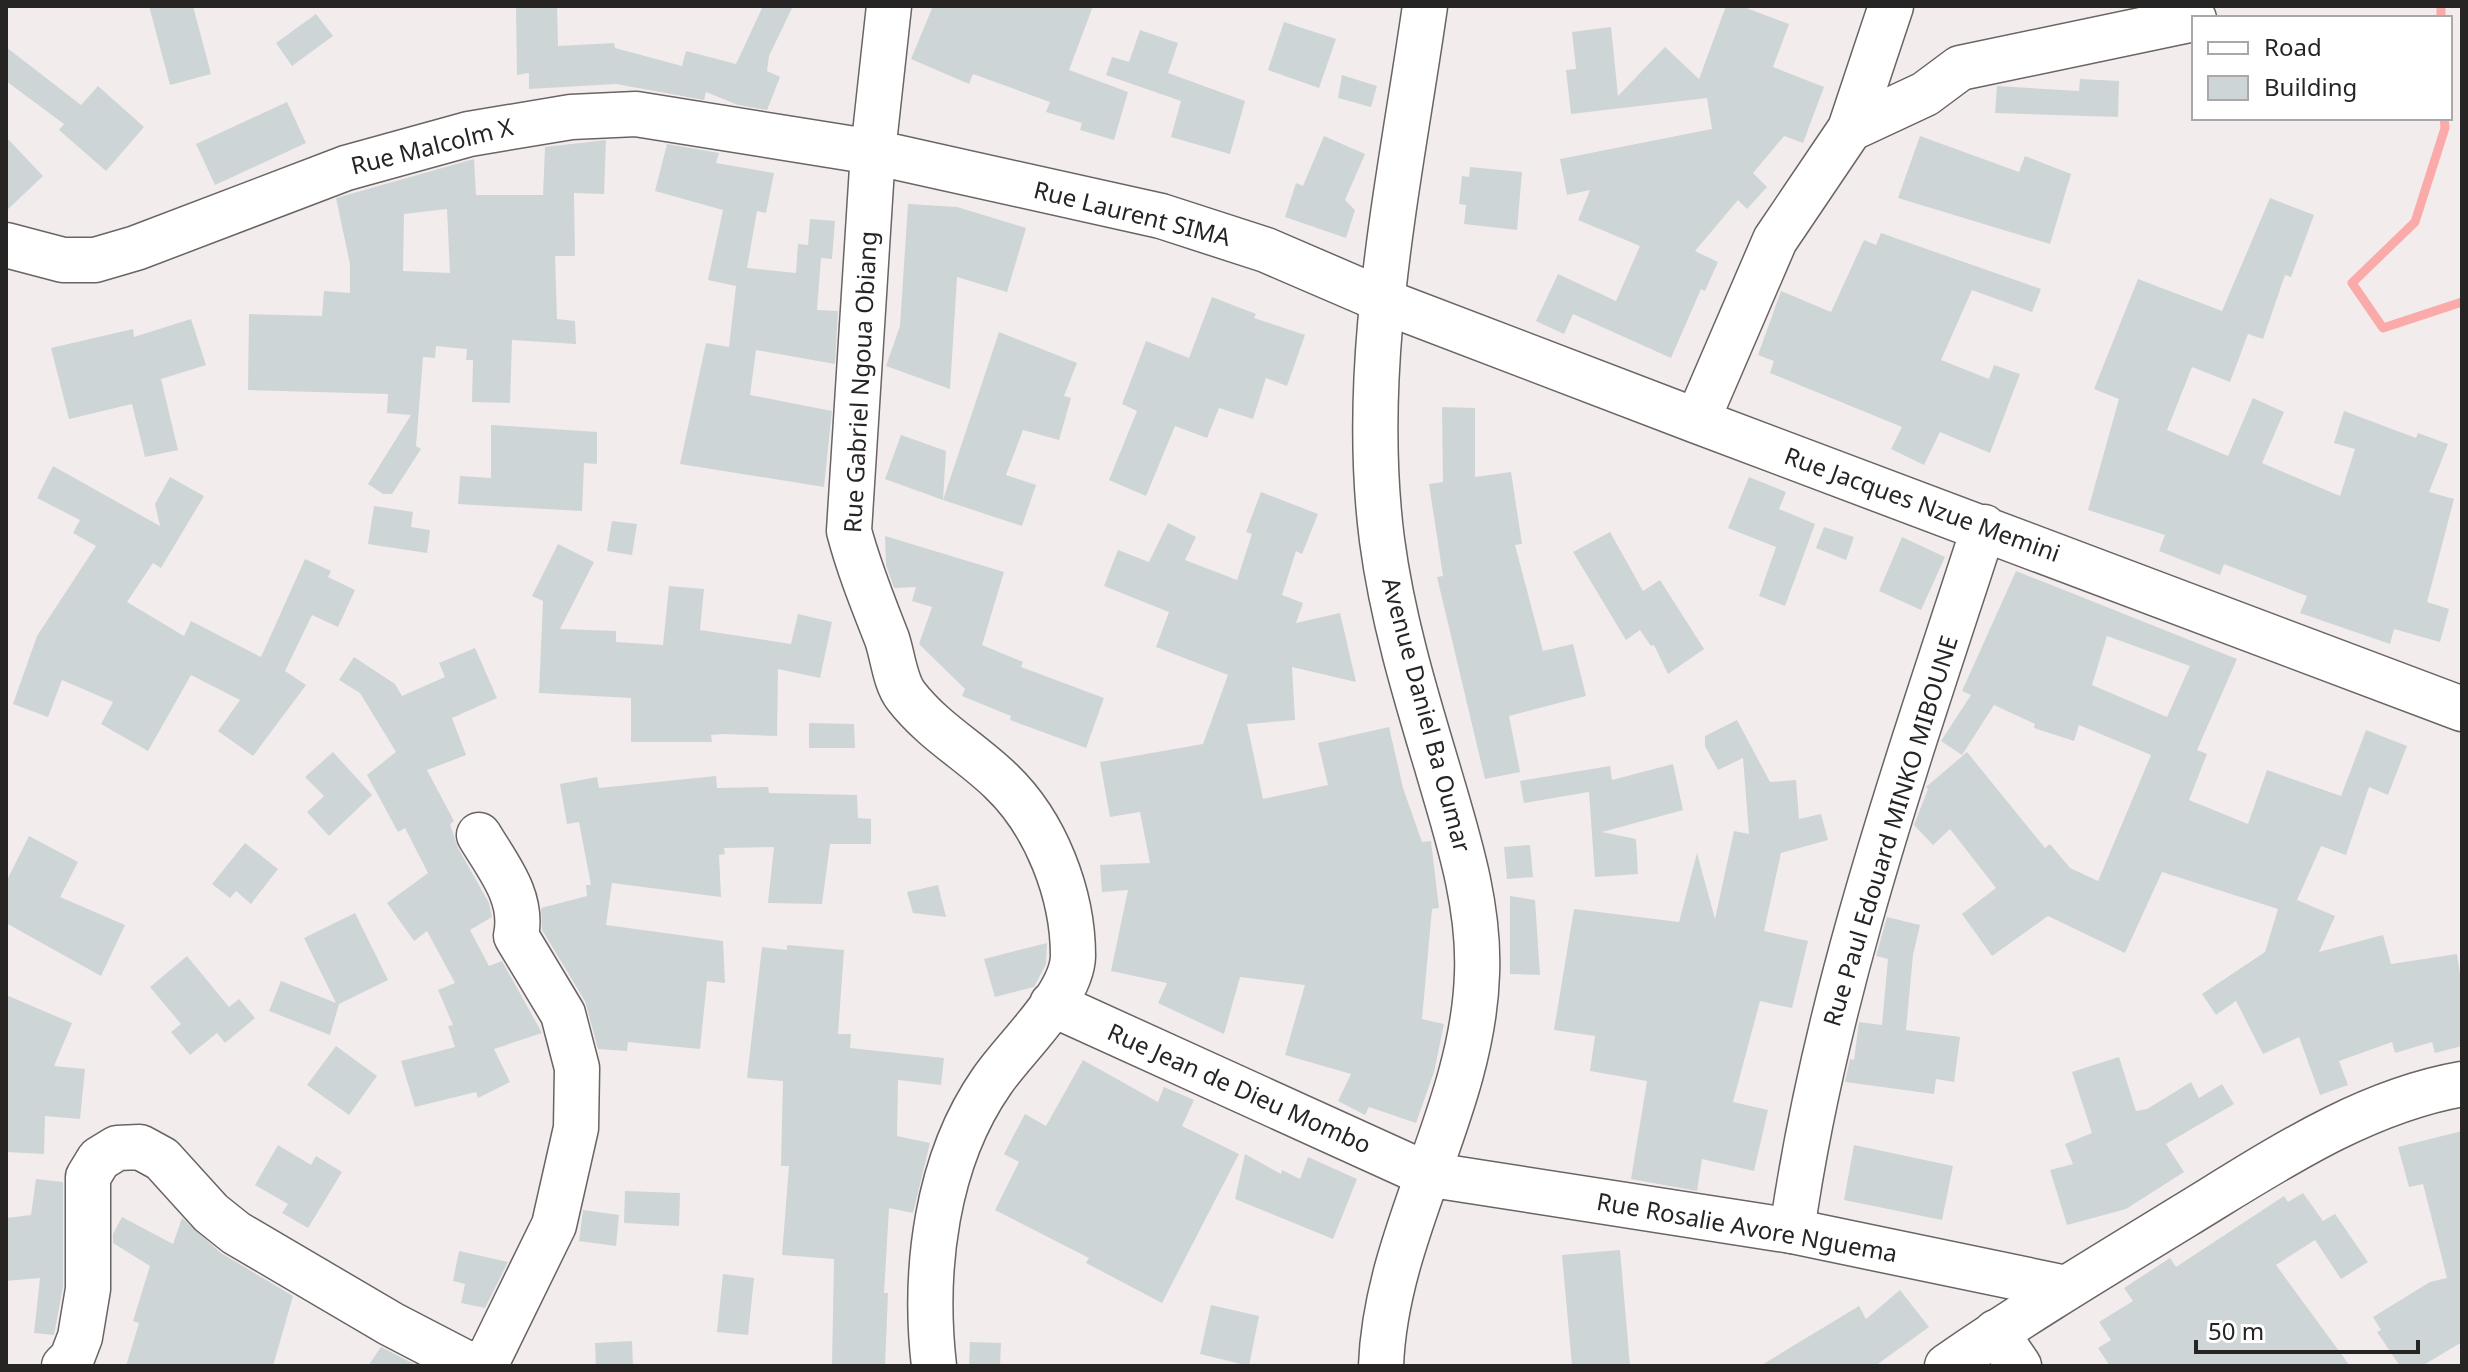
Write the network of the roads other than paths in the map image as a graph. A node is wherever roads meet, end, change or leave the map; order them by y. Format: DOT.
graph roads {
  1 [pos="889,6"];
  2 [pos="1425,6"];
  3 [pos="1891,6"];
  4 [pos="2192,19"];
  5 [pos="1850,129"];
  6 [pos="873,152"];
  7 [pos="6,245"];
  8 [pos="1384,300"];
  9 [pos="1697,421"];
  10 [pos="1984,527"];
  11 [pos="2462,709"];
  12 [pos="479,835"];
  13 [pos="1052,1004"];
  14 [pos="2462,1084"];
  15 [pos="1426,1174"];
  16 [pos="1792,1231"];
  17 [pos="2066,1288"];
  18 [pos="2008,1349"];
  19 [pos="64,1366"];
  20 [pos="934,1366"];
  21 [pos="1381,1366"];
  22 [pos="1947,1366"];
  1 -- 6 [label="street, Rue Gabriel Ngoua Obiang"];
  2 -- 8 [label="street, Avenue Daniel Ba Oumar"];
  3 -- 5 [label="street"];
  4 -- 5 [label="street"];
  5 -- 9 [label="street"];
  6 -- 7 [label="street, Rue Malcolm X"];
  6 -- 8 [label="street, Rue Laurent SIMA"];
  6 -- 13 [label="street, Rue Gabriel Ngoua Obiang"];
  8 -- 9 [label="street, Rue Jacques Nzue Memini"];
  8 -- 15 [label="street, Avenue Daniel Ba Oumar"];
  9 -- 10 [label="street, Rue Jacques Nzue Memini"];
  10 -- 11 [label="street, Rue Jacques Nzue Memini"];
  10 -- 16 [label="street, Rue Paul Edouard MINKO MIBOUNE"];
  12 -- 19 [label="street"];
  13 -- 15 [label="street, Rue Jean de Dieu Mombo"];
  13 -- 20 [label="street, Rue Gabriel Ngoua Obiang"];
  14 -- 17 [label="street"];
  15 -- 16 [label="street, Rue Rosalie Avore Nguema"];
  15 -- 21 [label="street, Avenue Daniel Ba Oumar"];
  16 -- 17 [label="street, Rue Rosalie Avore Nguema"];
  17 -- 18 [label="street"];
  18 -- 22 [label="street"];
}
